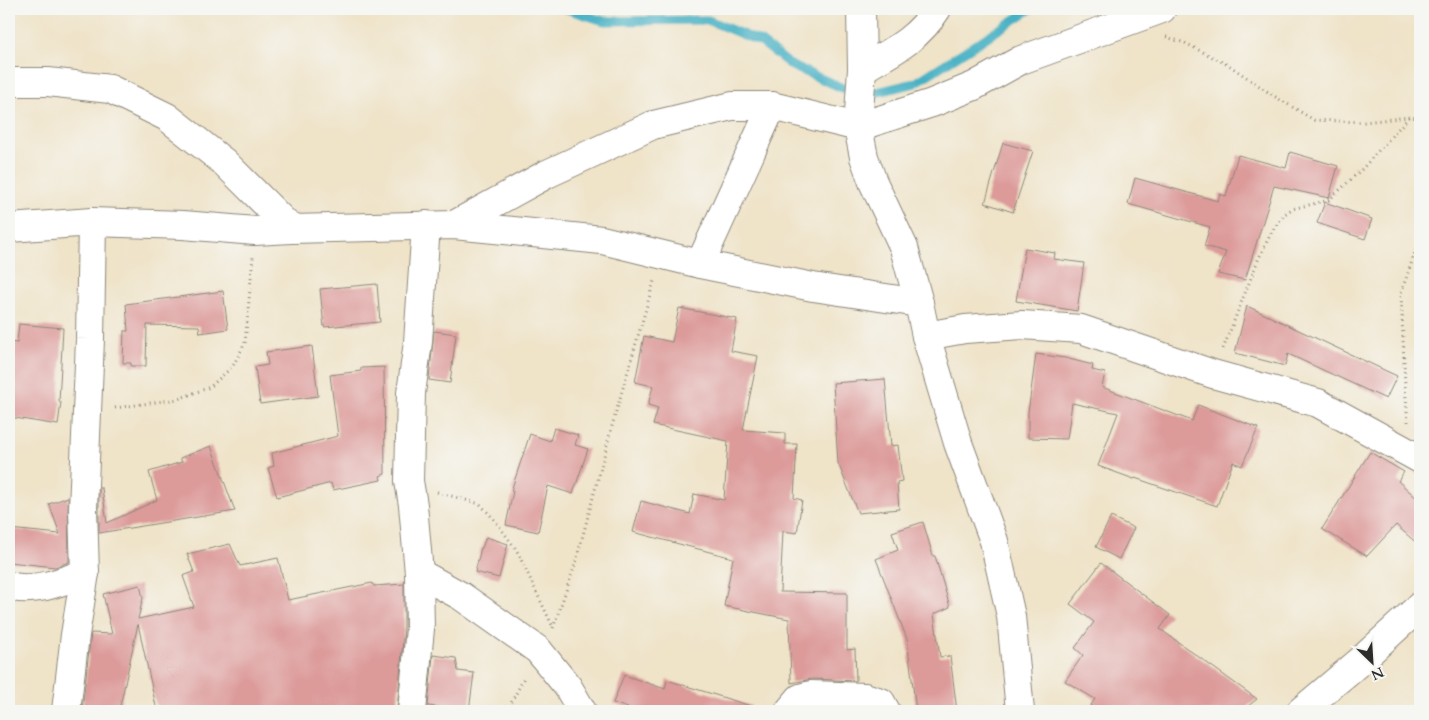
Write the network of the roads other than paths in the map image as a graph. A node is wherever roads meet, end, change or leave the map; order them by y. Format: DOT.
graph roads {
  1 [pos="860,9"];
  2 [pos="937,9"];
  3 [pos="1162,9"];
  4 [pos="862,69"];
  5 [pos="9,82"];
  6 [pos="772,106"];
  7 [pos="858,127"];
  8 [pos="92,222"];
  9 [pos="426,225"];
  10 [pos="454,225"];
  11 [pos="9,228"];
  12 [pos="291,228"];
  13 [pos="700,264"];
  14 [pos="919,303"];
  15 [pos="926,336"];
  16 [pos="1416,456"];
  17 [pos="85,573"];
  18 [pos="419,573"];
  19 [pos="9,586"];
  20 [pos="1420,606"];
  21 [pos="66,711"];
  22 [pos="412,711"];
  23 [pos="582,711"];
  24 [pos="789,711"];
  25 [pos="886,711"];
  26 [pos="1020,711"];
  27 [pos="1301,711"];
  1 -- 4 [label="street"];
  2 -- 4 [label="street"];
  3 -- 7 [label="street"];
  4 -- 7 [label="street"];
  5 -- 12 [label="street"];
  6 -- 7 [label="street"];
  6 -- 10 [label="street"];
  6 -- 13 [label="street"];
  7 -- 14 [label="street"];
  8 -- 11 [label="street"];
  8 -- 12 [label="street"];
  8 -- 17 [label="street"];
  9 -- 10 [label="street"];
  9 -- 12 [label="street"];
  9 -- 18 [label="street"];
  10 -- 13 [label="street"];
  13 -- 14 [label="street"];
  14 -- 15 [label="street"];
  15 -- 16 [label="street"];
  15 -- 26 [label="street"];
  17 -- 19 [label="street"];
  17 -- 21 [label="street"];
  18 -- 22 [label="street"];
  18 -- 23 [label="street"];
  20 -- 27 [label="street"];
  24 -- 25 [label="street"];
}
